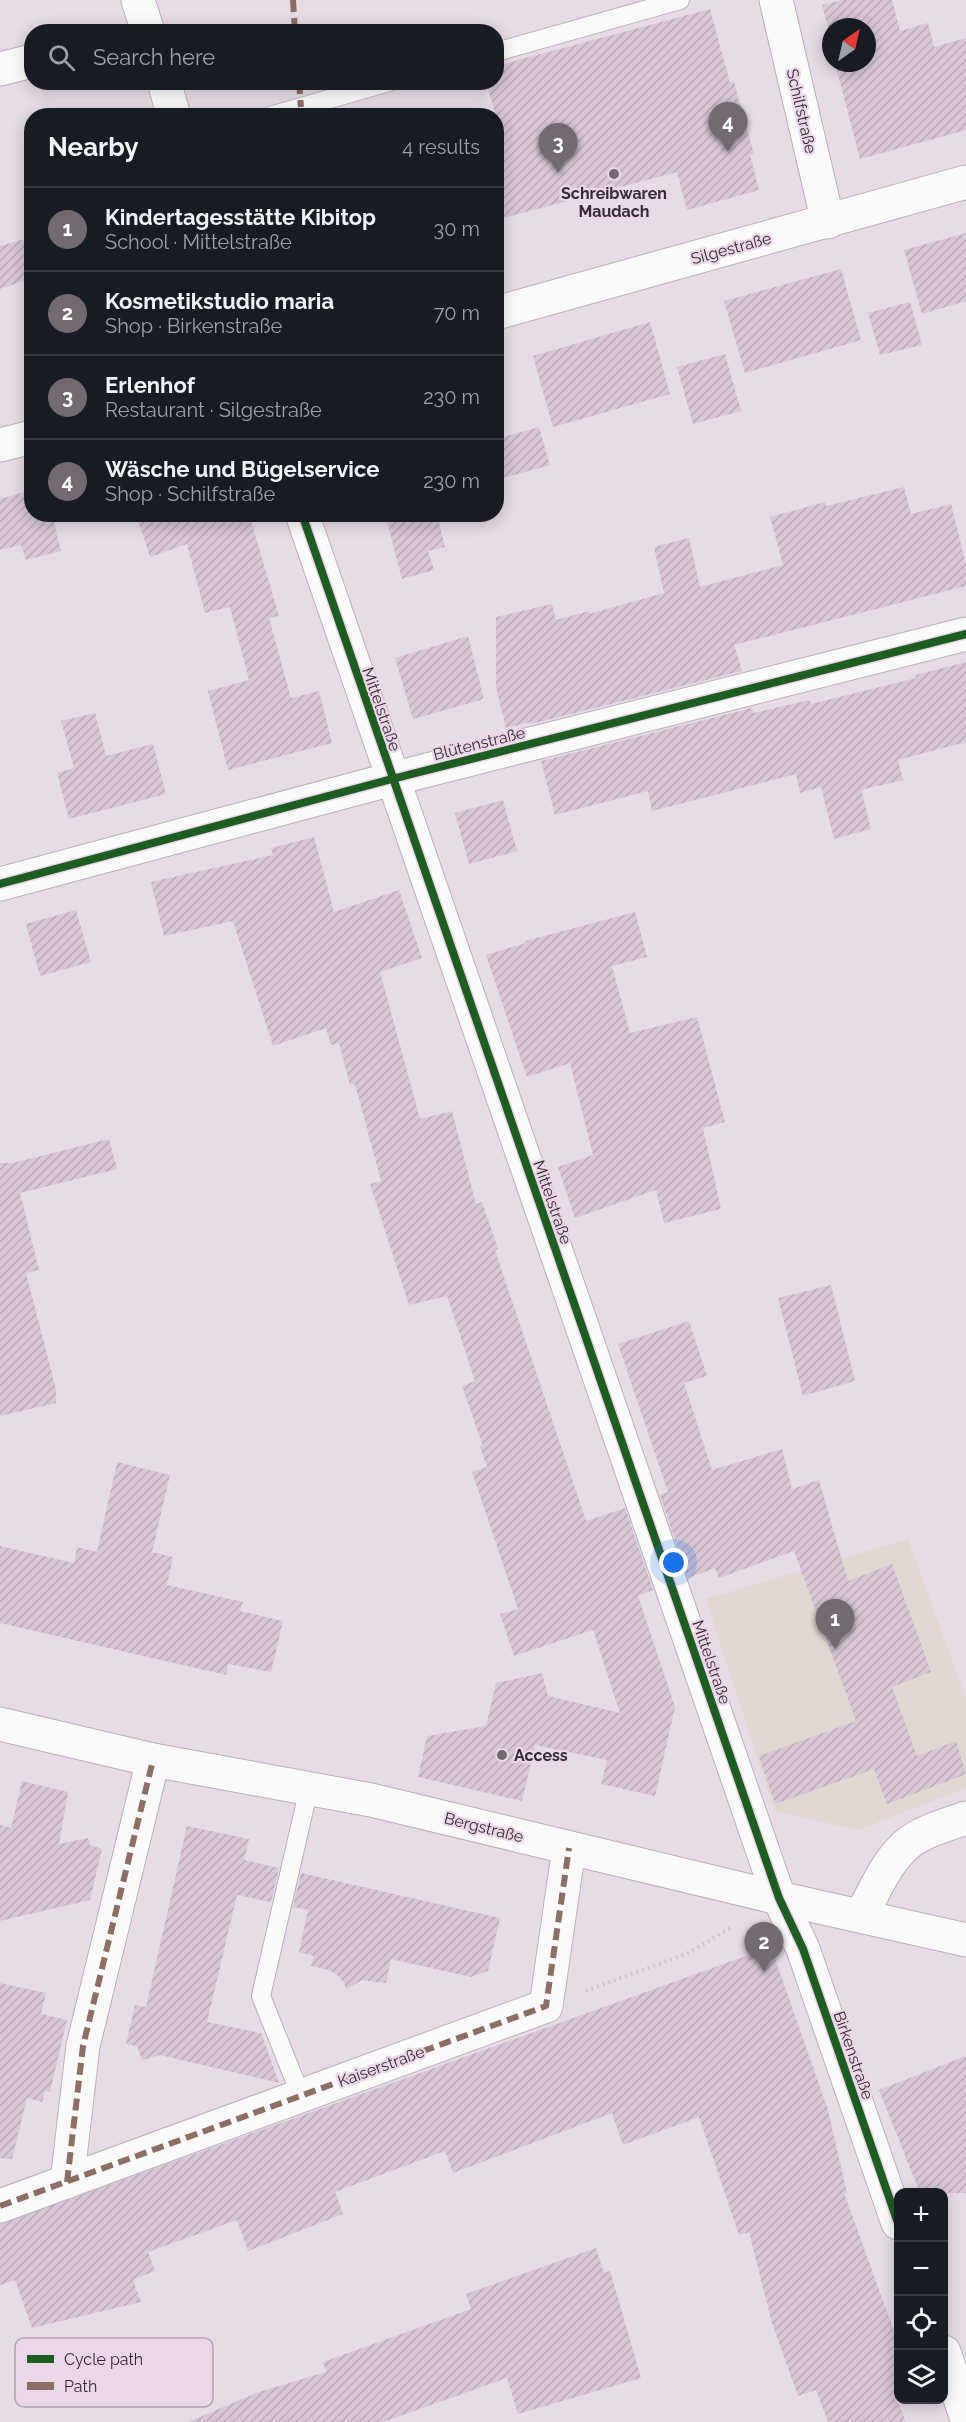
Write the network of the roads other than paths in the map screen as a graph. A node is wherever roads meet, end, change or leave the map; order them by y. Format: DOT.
graph roads {
  1 [pos="680,0"];
  2 [pos="776,0"];
  3 [pos="504,50"];
  4 [pos="24,63"];
  5 [pos="0,69"];
  6 [pos="166,90"];
  7 [pos="361,90"];
  8 [pos="172,108"];
  9 [pos="298,108"];
  10 [pos="966,182"];
  11 [pos="828,222"];
  12 [pos="504,312"];
  13 [pos="24,439"];
  14 [pos="0,445"];
  15 [pos="305,522"];
  16 [pos="966,634"];
  17 [pos="392,779"];
  18 [pos="0,884"];
  19 [pos="0,1724"];
  20 [pos="153,1760"];
  21 [pos="309,1788"];
  22 [pos="966,1818"];
  23 [pos="569,1848"];
  24 [pos="779,1898"];
  25 [pos="861,1916"];
  26 [pos="966,1940"];
  27 [pos="301,2096"];
  28 [pos="67,2182"];
  29 [pos="0,2206"];
  30 [pos="894,2211"];
  31 [pos="948,2364"];
  32 [pos="966,2416"];
  1 -- 3 [label="lane"];
  2 -- 11 [label="street, Schilfstraße"];
  4 -- 5 [label="street"];
  6 -- 8 [label="street"];
  7 -- 9 [label="lane"];
  10 -- 11 [label="street, Silgestraße"];
  11 -- 12 [label="street, Silgestraße"];
  13 -- 14 [label="street"];
  15 -- 17 [label="street, Mittelstraße"];
  16 -- 17 [label="street, Blütenstraße"];
  17 -- 18 [label="street, Blütenstraße"];
  17 -- 24 [label="street, Mittelstraße"];
  19 -- 20 [label="street, Bergstraße"];
  20 -- 21 [label="street, Bergstraße"];
  20 -- 28 [label="street"];
  21 -- 23 [label="street, Bergstraße"];
  21 -- 27 [label="lane"];
  22 -- 25 [label="street"];
  23 -- 24 [label="street, Bergstraße"];
  23 -- 27 [label="street, Kaiserstraße"];
  24 -- 25 [label="street, Bergstraße"];
  24 -- 30 [label="street, Birkenstraße"];
  25 -- 26 [label="street, Bergstraße"];
  27 -- 28 [label="street, Kaiserstraße"];
  28 -- 29 [label="street, Kaiserstraße"];
  31 -- 32 [label="street"];
}
